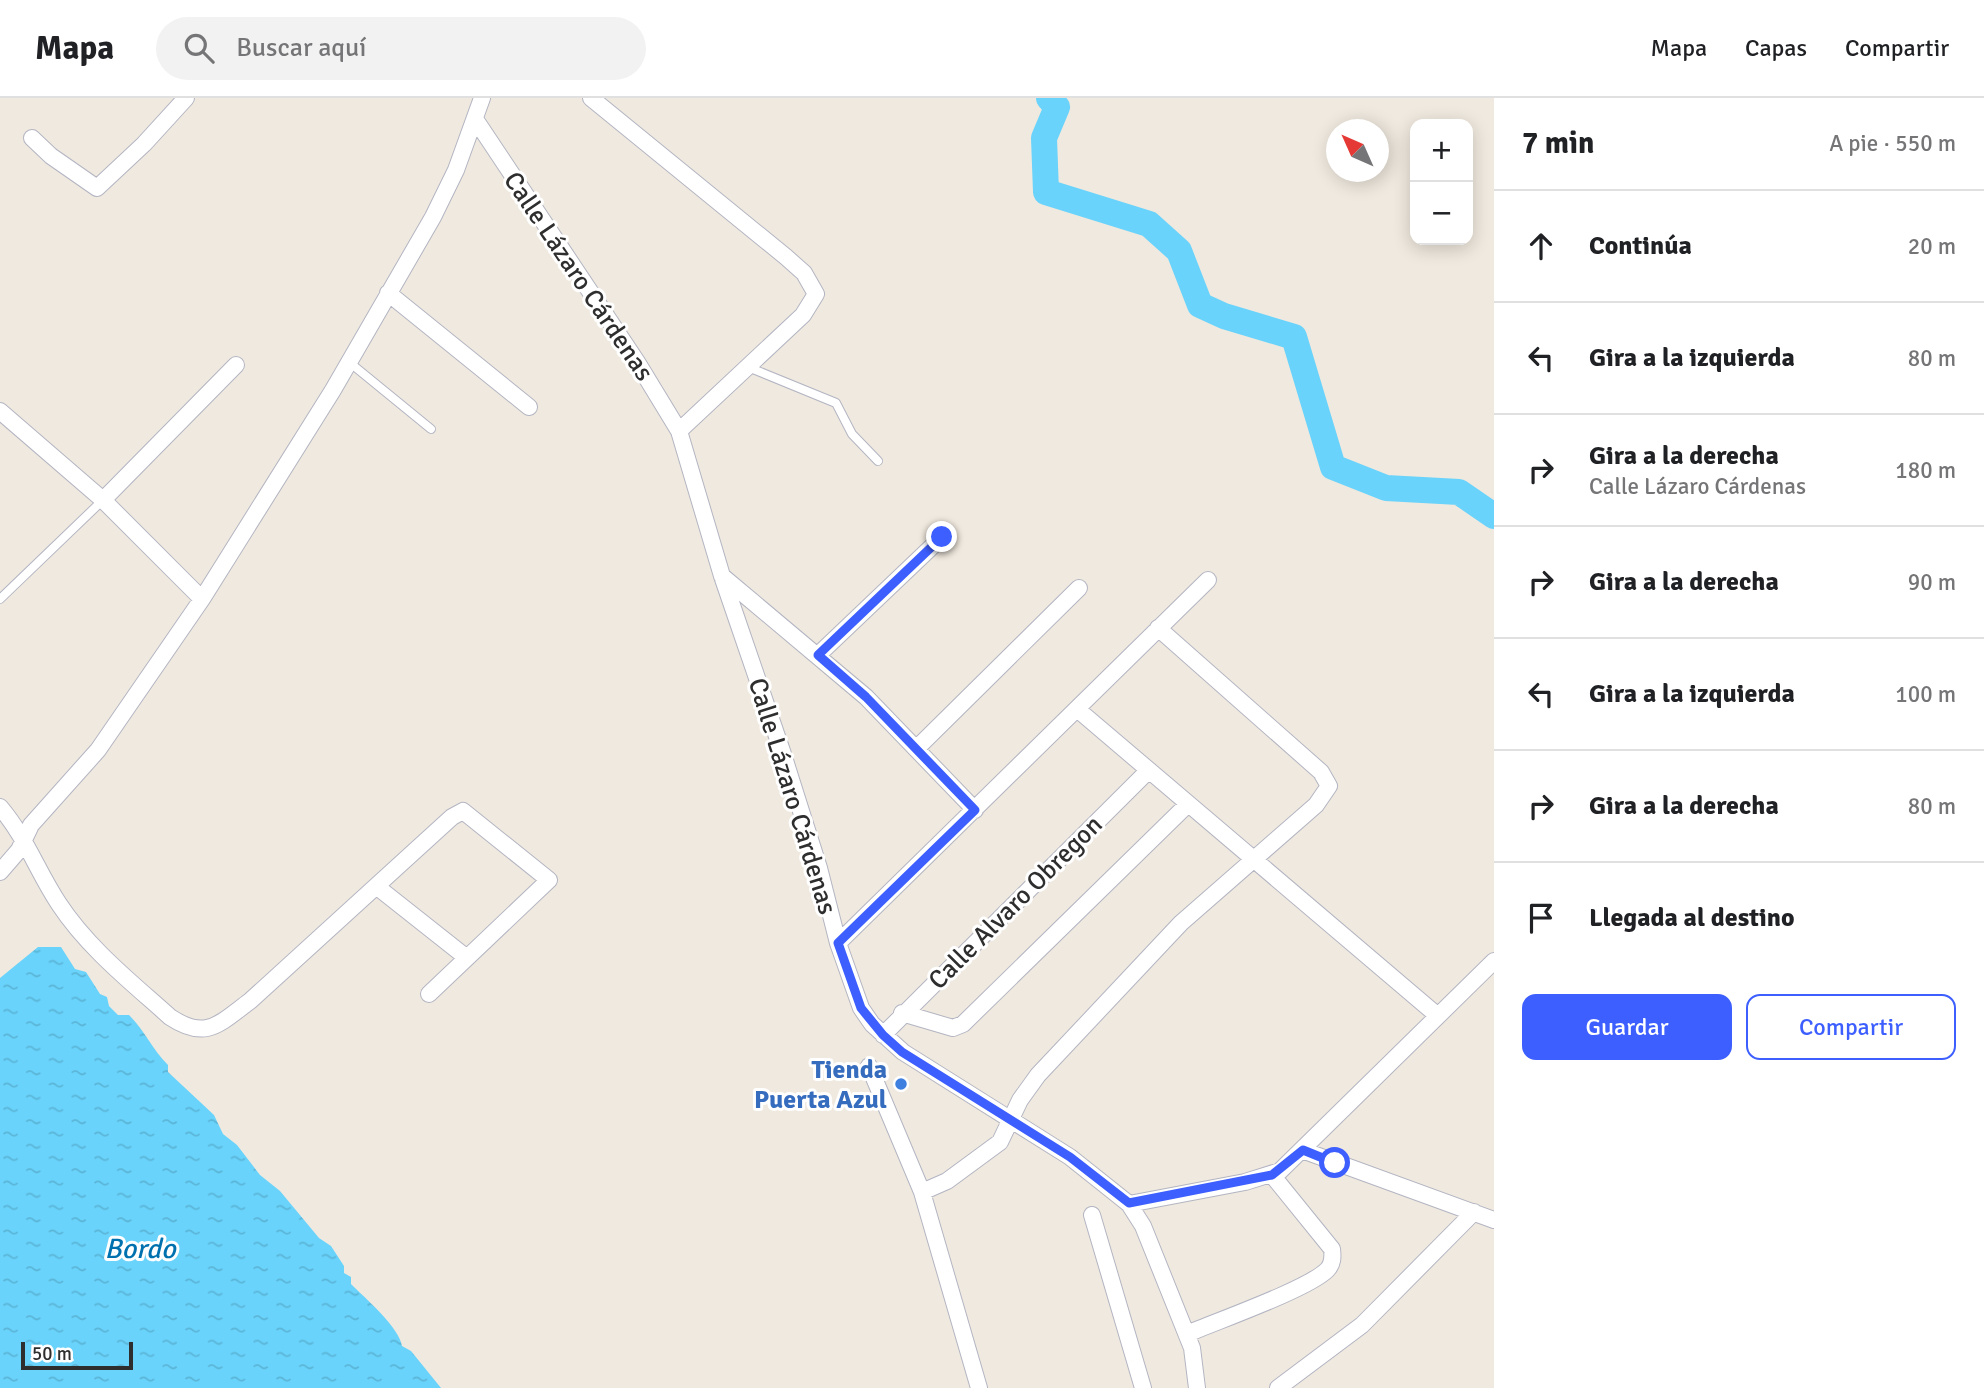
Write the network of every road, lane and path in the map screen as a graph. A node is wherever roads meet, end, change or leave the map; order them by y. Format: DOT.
graph roads {
  1 [pos="186,98"];
  2 [pos="482,98"];
  3 [pos="591,98"];
  4 [pos="475,119"];
  5 [pos="32,138"];
  6 [pos="388,293"];
  7 [pos="349,362"];
  8 [pos="236,365"];
  9 [pos="748,367"];
  10 [pos="529,407"];
  11 [pos="0,411"];
  12 [pos="431,429"];
  13 [pos="679,431"];
  14 [pos="878,461"];
  15 [pos="103,500"];
  16 [pos="942,537"];
  17 [pos="722,576"];
  18 [pos="1208,580"];
  19 [pos="1079,588"];
  20 [pos="0,599"];
  21 [pos="202,599"];
  22 [pos="1158,628"];
  23 [pos="818,655"];
  24 [pos="1077,709"];
  25 [pos="917,748"];
  26 [pos="1148,771"];
  27 [pos="1188,804"];
  28 [pos="0,807"];
  29 [pos="975,810"];
  30 [pos="24,836"];
  31 [pos="1254,861"];
  32 [pos="0,872"];
  33 [pos="376,886"];
  34 [pos="838,943"];
  35 [pos="467,958"];
  36 [pos="1494,961"];
  37 [pos="429,994"];
  38 [pos="902,1013"];
  39 [pos="1438,1016"];
  40 [pos="883,1035"];
  41 [pos="869,1066"];
  42 [pos="1012,1121"];
  43 [pos="1303,1150"];
  44 [pos="1272,1175"];
  45 [pos="922,1192"];
  46 [pos="1129,1203"];
  47 [pos="1474,1212"];
  48 [pos="1093,1215"];
  49 [pos="1494,1220"];
  50 [pos="1187,1334"];
  51 [pos="979,1388"];
  52 [pos="1143,1388"];
  53 [pos="1197,1388"];
  54 [pos="1278,1388"];
  1 -- 5 [label="street"];
  2 -- 4 [label="street"];
  3 -- 9 [label="street"];
  4 -- 6 [label="street"];
  4 -- 13 [label="street, Calle Lázaro Cárdenas"];
  6 -- 7 [label="street"];
  6 -- 10 [label="street"];
  7 -- 12 [label="lane"];
  7 -- 21 [label="street"];
  8 -- 15 [label="street"];
  9 -- 13 [label="street"];
  9 -- 14 [label="lane"];
  11 -- 15 [label="street"];
  13 -- 17 [label="street, Calle Lázaro Cárdenas"];
  15 -- 20 [label="lane"];
  15 -- 21 [label="street"];
  16 -- 23 [label="street"];
  17 -- 23 [label="street"];
  17 -- 34 [label="street, Calle Lázaro Cárdenas"];
  18 -- 22 [label="street"];
  19 -- 25 [label="street"];
  21 -- 30 [label="street"];
  22 -- 24 [label="street"];
  22 -- 31 [label="street"];
  23 -- 25 [label="street"];
  24 -- 26 [label="street"];
  24 -- 29 [label="street"];
  25 -- 29 [label="street"];
  26 -- 27 [label="street"];
  26 -- 38 [label="street, Calle Alvaro Obregon"];
  27 -- 31 [label="street"];
  27 -- 38 [label="street"];
  28 -- 30 [label="street"];
  29 -- 34 [label="street"];
  30 -- 32 [label="street"];
  30 -- 33 [label="street"];
  31 -- 39 [label="street"];
  31 -- 42 [label="street"];
  33 -- 35 [label="street"];
  33 -- 35 [label="street"];
  34 -- 40 [label="street, Calle Lázaro Cárdenas"];
  35 -- 37 [label="street"];
  36 -- 39 [label="street"];
  38 -- 40 [label="street, Calle Alvaro Obregon"];
  39 -- 43 [label="street"];
  40 -- 42 [label="street, Calle Lázaro Cárdenas"];
  41 -- 45 [label="street"];
  42 -- 45 [label="street"];
  42 -- 46 [label="street, Calle Lázaro Cárdenas"];
  43 -- 44 [label="street"];
  43 -- 47 [label="street"];
  44 -- 46 [label="street"];
  44 -- 50 [label="street"];
  45 -- 51 [label="street"];
  46 -- 50 [label="street, Calle Lázaro Cárdenas"];
  47 -- 49 [label="street"];
  47 -- 54 [label="street"];
  48 -- 52 [label="street"];
  50 -- 53 [label="street, Calle Lázaro Cárdenas"];
}
